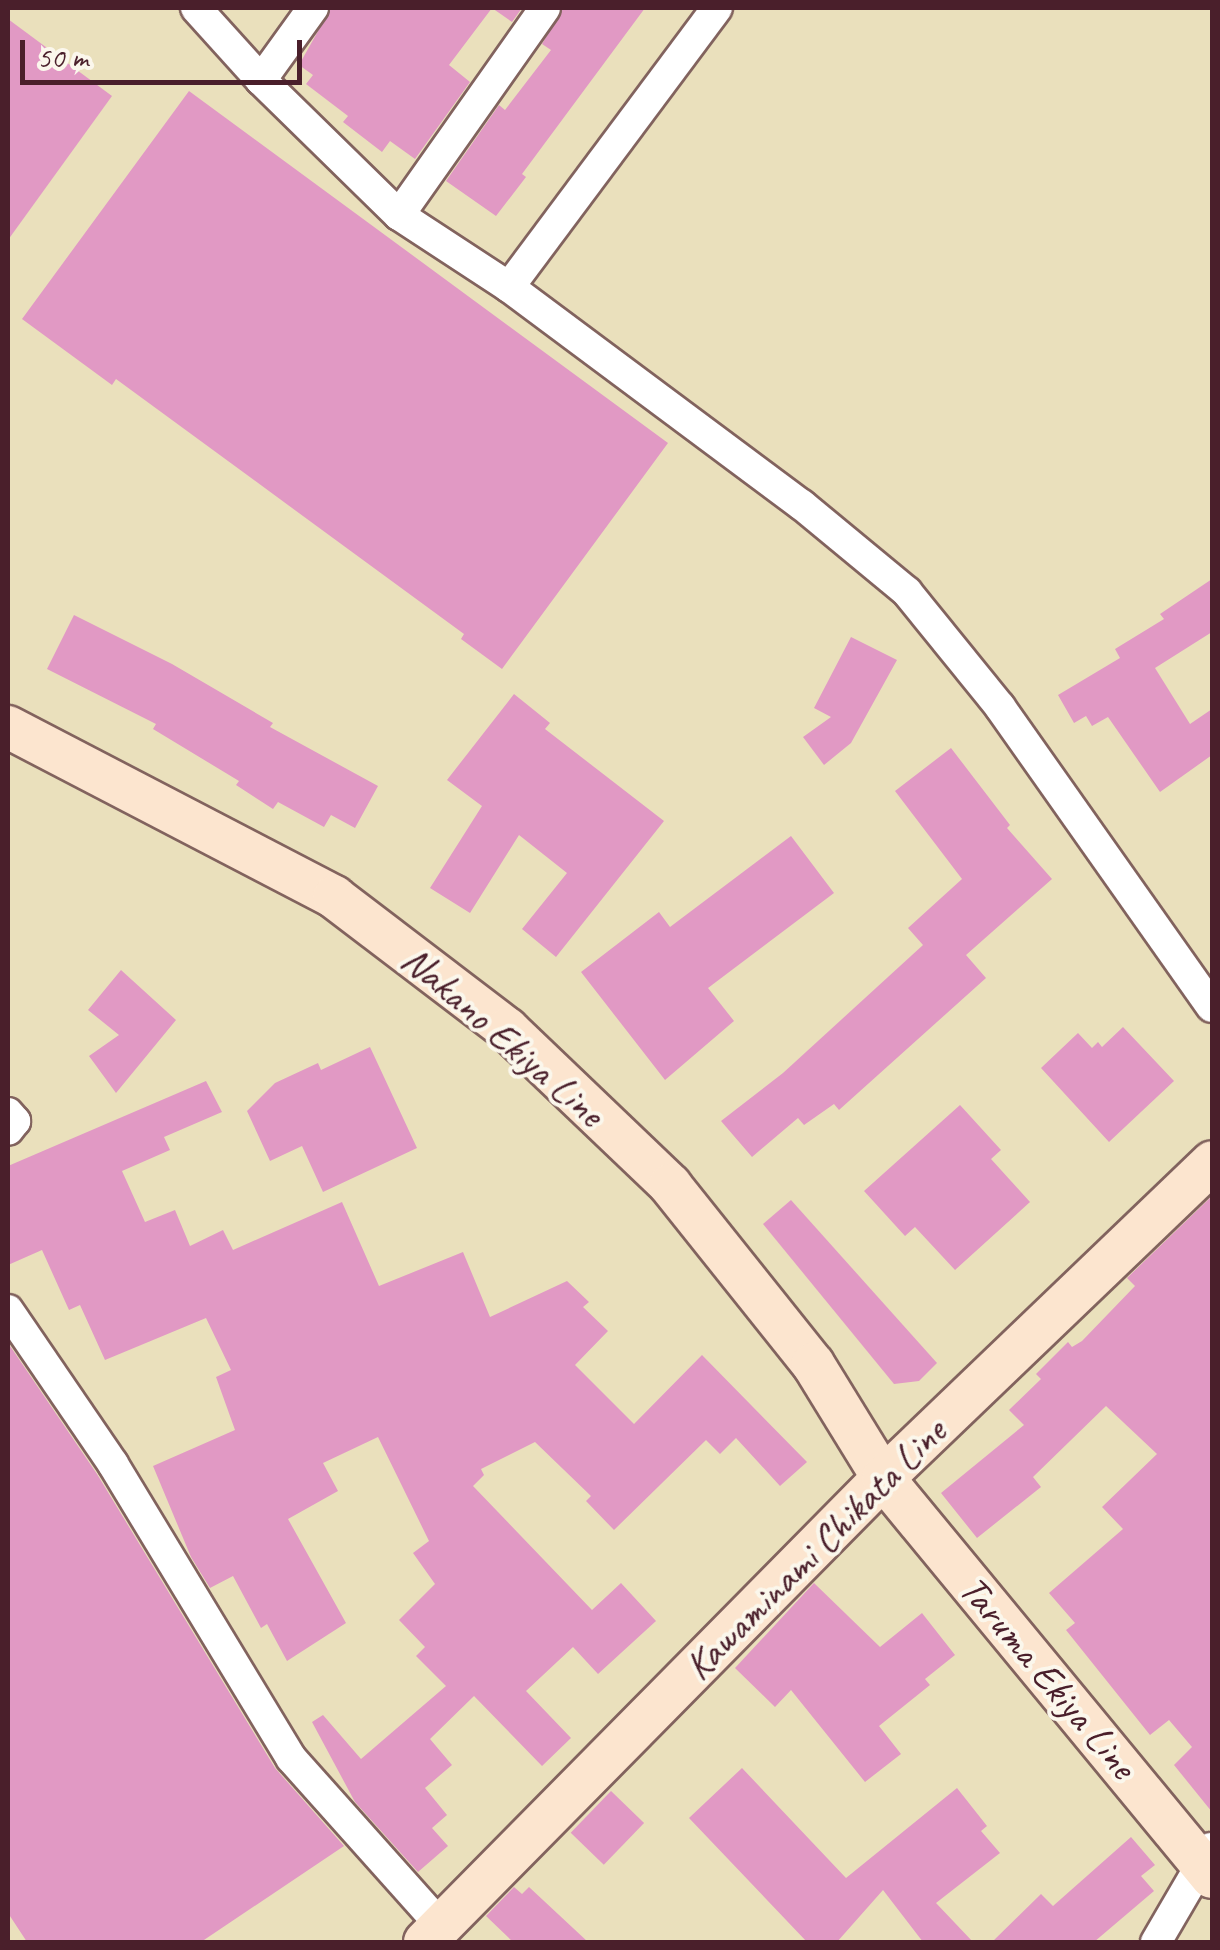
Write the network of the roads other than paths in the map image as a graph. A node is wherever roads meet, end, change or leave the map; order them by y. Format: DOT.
graph roads {
  1 [pos="196,8"];
  2 [pos="313,8"];
  3 [pos="545,8"];
  4 [pos="717,8"];
  5 [pos="261,80"];
  6 [pos="399,215"];
  7 [pos="509,287"];
  8 [pos="8,727"];
  9 [pos="1212,1007"];
  10 [pos="8,1113"];
  11 [pos="8,1130"];
  12 [pos="1212,1162"];
  13 [pos="8,1310"];
  14 [pos="883,1478"];
  15 [pos="1208,1861"];
  16 [pos="433,1934"];
  17 [pos="1156,1942"];
  1 -- 5 [label="street"];
  2 -- 5 [label="street"];
  3 -- 6 [label="street"];
  4 -- 7 [label="street"];
  5 -- 6 [label="street"];
  6 -- 7 [label="street"];
  7 -- 9 [label="street"];
  8 -- 14 [label="main road, Nakano Ekiya Line"];
  10 -- 11 [label="street"];
  12 -- 14 [label="main road, Kawaminami Chikata Line"];
  13 -- 16 [label="street"];
  14 -- 15 [label="main road, Taruma Ekiya Line"];
  14 -- 16 [label="main road, Kawaminami Chikata Line"];
  15 -- 17 [label="street"];
}
